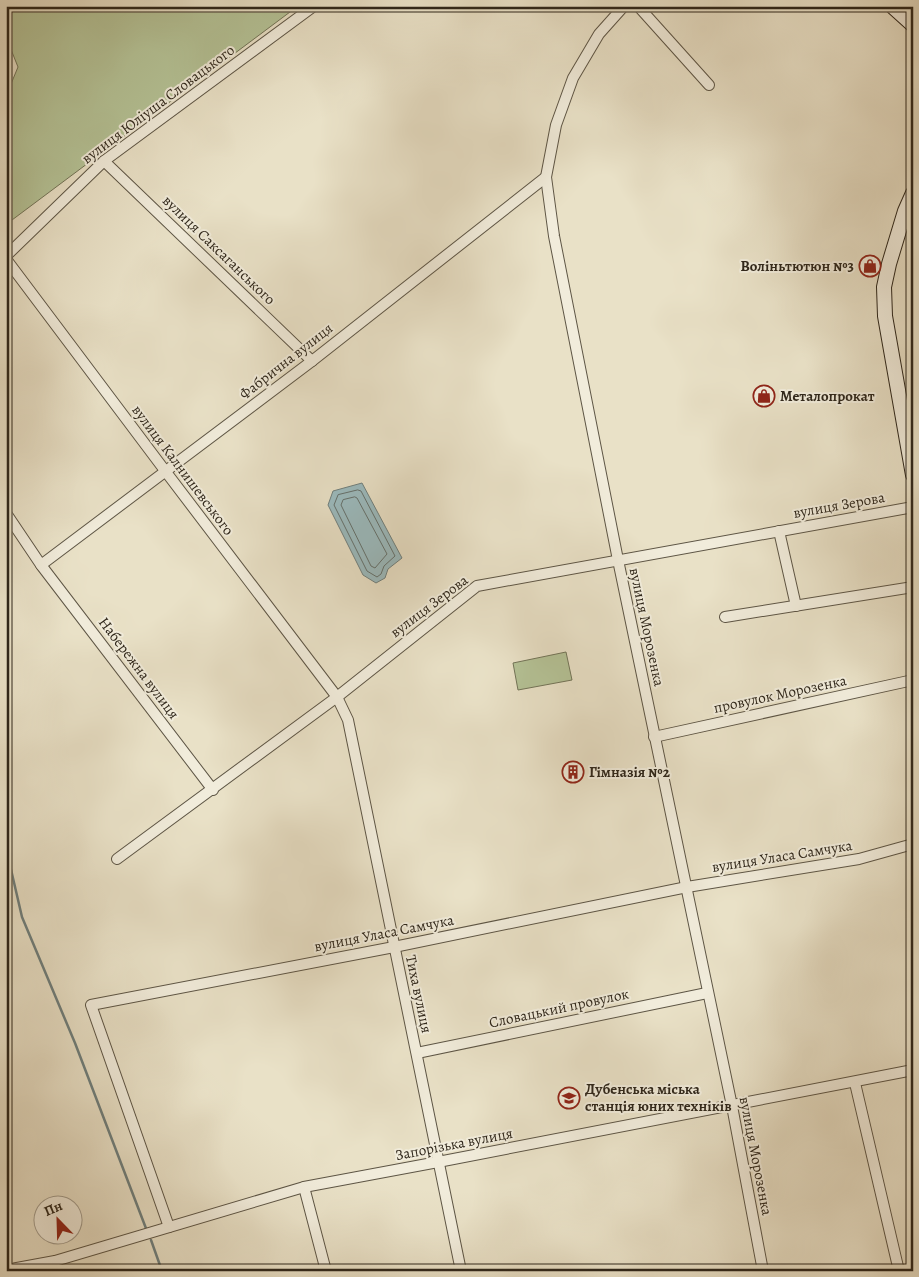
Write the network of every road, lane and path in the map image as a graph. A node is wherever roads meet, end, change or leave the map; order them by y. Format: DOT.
graph roads {
  1 [pos="314,6"];
  2 [pos="624,6"];
  3 [pos="638,6"];
  4 [pos="892,6"];
  5 [pos="913,25"];
  6 [pos="709,85"];
  7 [pos="104,161"];
  8 [pos="546,177"];
  9 [pos="913,193"];
  10 [pos="6,258"];
  11 [pos="312,361"];
  12 [pos="166,472"];
  13 [pos="913,475"];
  14 [pos="913,507"];
  15 [pos="6,512"];
  16 [pos="778,530"];
  17 [pos="618,560"];
  18 [pos="41,565"];
  19 [pos="913,587"];
  20 [pos="796,606"];
  21 [pos="725,617"];
  22 [pos="913,680"];
  23 [pos="337,697"];
  24 [pos="654,736"];
  25 [pos="213,790"];
  26 [pos="913,844"];
  27 [pos="117,859"];
  28 [pos="687,887"];
  29 [pos="394,947"];
  30 [pos="707,993"];
  31 [pos="417,1054"];
  32 [pos="913,1070"];
  33 [pos="855,1083"];
  34 [pos="732,1106"];
  35 [pos="438,1162"];
  36 [pos="304,1187"];
  37 [pos="170,1227"];
  38 [pos="6,1270"];
  39 [pos="326,1271"];
  40 [pos="461,1271"];
  41 [pos="763,1271"];
  42 [pos="899,1271"];
  1 -- 7 [label="street, вулиця Юліуша Словацького"];
  2 -- 8 [label="street, вулиця Морозенка"];
  3 -- 6 [label="street"];
  4 -- 5 [label="main road"];
  7 -- 10 [label="street, вулиця Юліуша Словацького"];
  7 -- 11 [label="street, вулиця Саксаганського"];
  8 -- 11 [label="street, Фабрична вулиця"];
  8 -- 17 [label="street, вулиця Морозенка"];
  9 -- 13 [label="main road"];
  10 -- 12 [label="street, вулиця Калнишевського"];
  11 -- 12 [label="street, Фабрична вулиця"];
  12 -- 18 [label="street, Фабрична вулиця"];
  12 -- 23 [label="street, вулиця Калнишевського"];
  14 -- 16 [label="street, вулиця Зерова"];
  15 -- 18 [label="street, Набережна вулиця"];
  16 -- 17 [label="street, вулиця Зерова"];
  16 -- 20 [label="street"];
  17 -- 23 [label="street, вулиця Зерова"];
  17 -- 24 [label="street, вулиця Морозенка"];
  18 -- 25 [label="street, Набережна вулиця"];
  19 -- 20 [label="street"];
  20 -- 21 [label="street"];
  22 -- 24 [label="street, провулок Морозенка"];
  23 -- 25 [label="street, вулиця Зерова"];
  23 -- 29 [label="street, Тиха вулиця"];
  24 -- 28 [label="street, вулиця Морозенка"];
  25 -- 27 [label="street, вулиця Зерова"];
  26 -- 28 [label="street, вулиця Уласа Самчука"];
  28 -- 29 [label="street, вулиця Уласа Самчука"];
  28 -- 30 [label="street, вулиця Морозенка"];
  29 -- 31 [label="street, Тиха вулиця"];
  29 -- 37 [label="street, вулиця Уласа Самчука"];
  30 -- 31 [label="street, Словацький провулок"];
  30 -- 34 [label="street, вулиця Морозенка"];
  31 -- 35 [label="street, Тиха вулиця"];
  32 -- 33 [label="street, Запорізька вулиця"];
  33 -- 34 [label="street, Запорізька вулиця"];
  33 -- 42 [label="street"];
  34 -- 35 [label="street, Запорізька вулиця"];
  34 -- 41 [label="street, вулиця Морозенка"];
  35 -- 36 [label="street, Запорізька вулиця"];
  35 -- 40 [label="street, Тиха вулиця"];
  36 -- 37 [label="street, Запорізька вулиця"];
  36 -- 39 [label="street"];
  37 -- 38 [label="street, Запорізька вулиця"];
}
